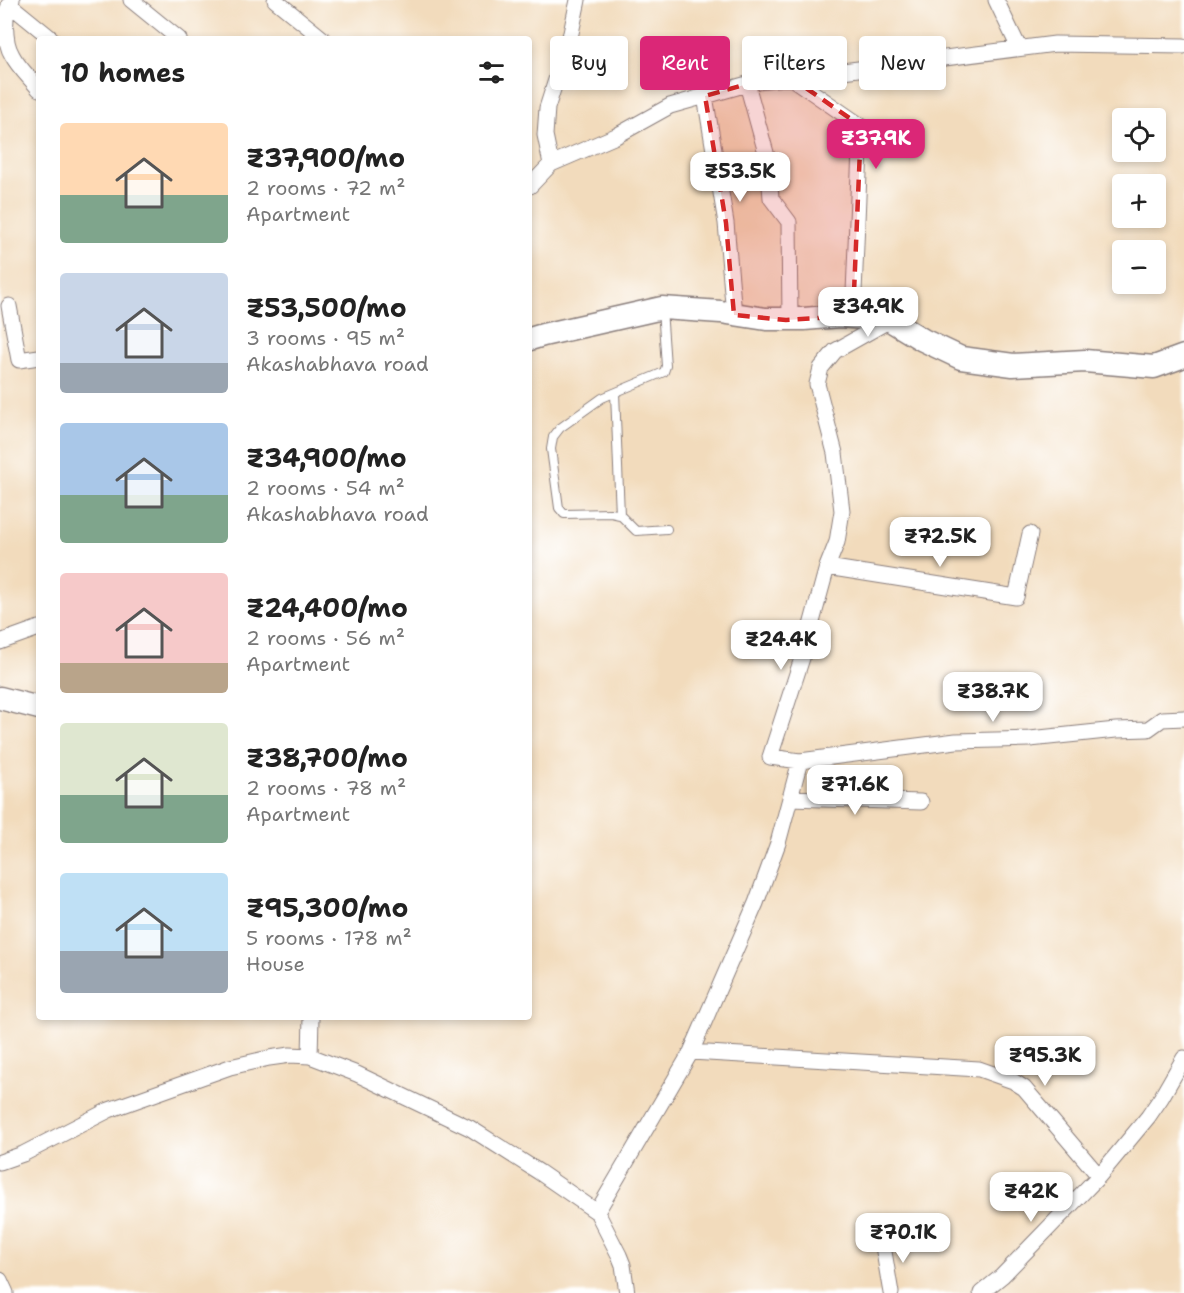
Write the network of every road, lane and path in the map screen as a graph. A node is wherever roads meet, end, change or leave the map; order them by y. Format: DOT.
graph roads {
  1 [pos="131,0"];
  2 [pos="275,0"];
  3 [pos="578,0"];
  4 [pos="996,0"];
  5 [pos="10,2"];
  6 [pos="49,36"];
  7 [pos="175,36"];
  8 [pos="319,36"];
  9 [pos="1184,46"];
  10 [pos="1019,48"];
  11 [pos="847,70"];
  12 [pos="36,85"];
  13 [pos="742,85"];
  14 [pos="749,90"];
  15 [pos="809,90"];
  16 [pos="705,96"];
  17 [pos="551,164"];
  18 [pos="532,184"];
  19 [pos="9,306"];
  20 [pos="662,308"];
  21 [pos="734,315"];
  22 [pos="853,316"];
  23 [pos="790,320"];
  24 [pos="890,320"];
  25 [pos="532,338"];
  26 [pos="1184,356"];
  27 [pos="36,357"];
  28 [pos="615,393"];
  29 [pos="620,515"];
  30 [pos="667,530"];
  31 [pos="1030,534"];
  32 [pos="827,567"];
  33 [pos="36,629"];
  34 [pos="0,642"];
  35 [pos="0,698"];
  36 [pos="36,707"];
  37 [pos="1184,718"];
  38 [pos="800,761"];
  39 [pos="790,798"];
  40 [pos="921,802"];
  41 [pos="311,1020"];
  42 [pos="691,1052"];
  43 [pos="310,1056"];
  44 [pos="1184,1058"];
  45 [pos="0,1162"];
  46 [pos="1100,1176"];
  47 [pos="597,1212"];
  48 [pos="882,1240"];
  49 [pos="0,1280"];
  50 [pos="888,1292"];
  51 [pos="6,1293"];
  52 [pos="627,1293"];
  53 [pos="981,1293"];
  1 -- 7 [label="street"];
  2 -- 8 [label="street"];
  3 -- 17 [label="street"];
  4 -- 10 [label="street"];
  5 -- 6 [label="street"];
  5 -- 12 [label="street"];
  9 -- 10 [label="street"];
  10 -- 11 [label="street"];
  13 -- 16 [label="street"];
  14 -- 23 [label="street"];
  15 -- 22 [label="street"];
  16 -- 17 [label="street"];
  16 -- 21 [label="street"];
  17 -- 18 [label="street"];
  19 -- 27 [label="street"];
  20 -- 21 [label="street"];
  20 -- 25 [label="street"];
  20 -- 28 [label="lane"];
  21 -- 23 [label="street"];
  22 -- 23 [label="street"];
  22 -- 24 [label="street"];
  24 -- 26 [label="street"];
  24 -- 32 [label="street"];
  28 -- 29 [label="lane"];
  28 -- 29 [label="lane"];
  29 -- 30 [label="lane"];
  31 -- 32 [label="street"];
  32 -- 38 [label="street"];
  33 -- 34 [label="street"];
  35 -- 36 [label="street"];
  37 -- 38 [label="street"];
  38 -- 39 [label="street"];
  39 -- 40 [label="street"];
  39 -- 42 [label="street"];
  41 -- 43 [label="street"];
  42 -- 46 [label="street"];
  42 -- 47 [label="street"];
  43 -- 45 [label="street"];
  43 -- 47 [label="street"];
  44 -- 46 [label="street"];
  46 -- 53 [label="street"];
  47 -- 52 [label="street"];
  48 -- 50 [label="street"];
  49 -- 51 [label="street"];
}
